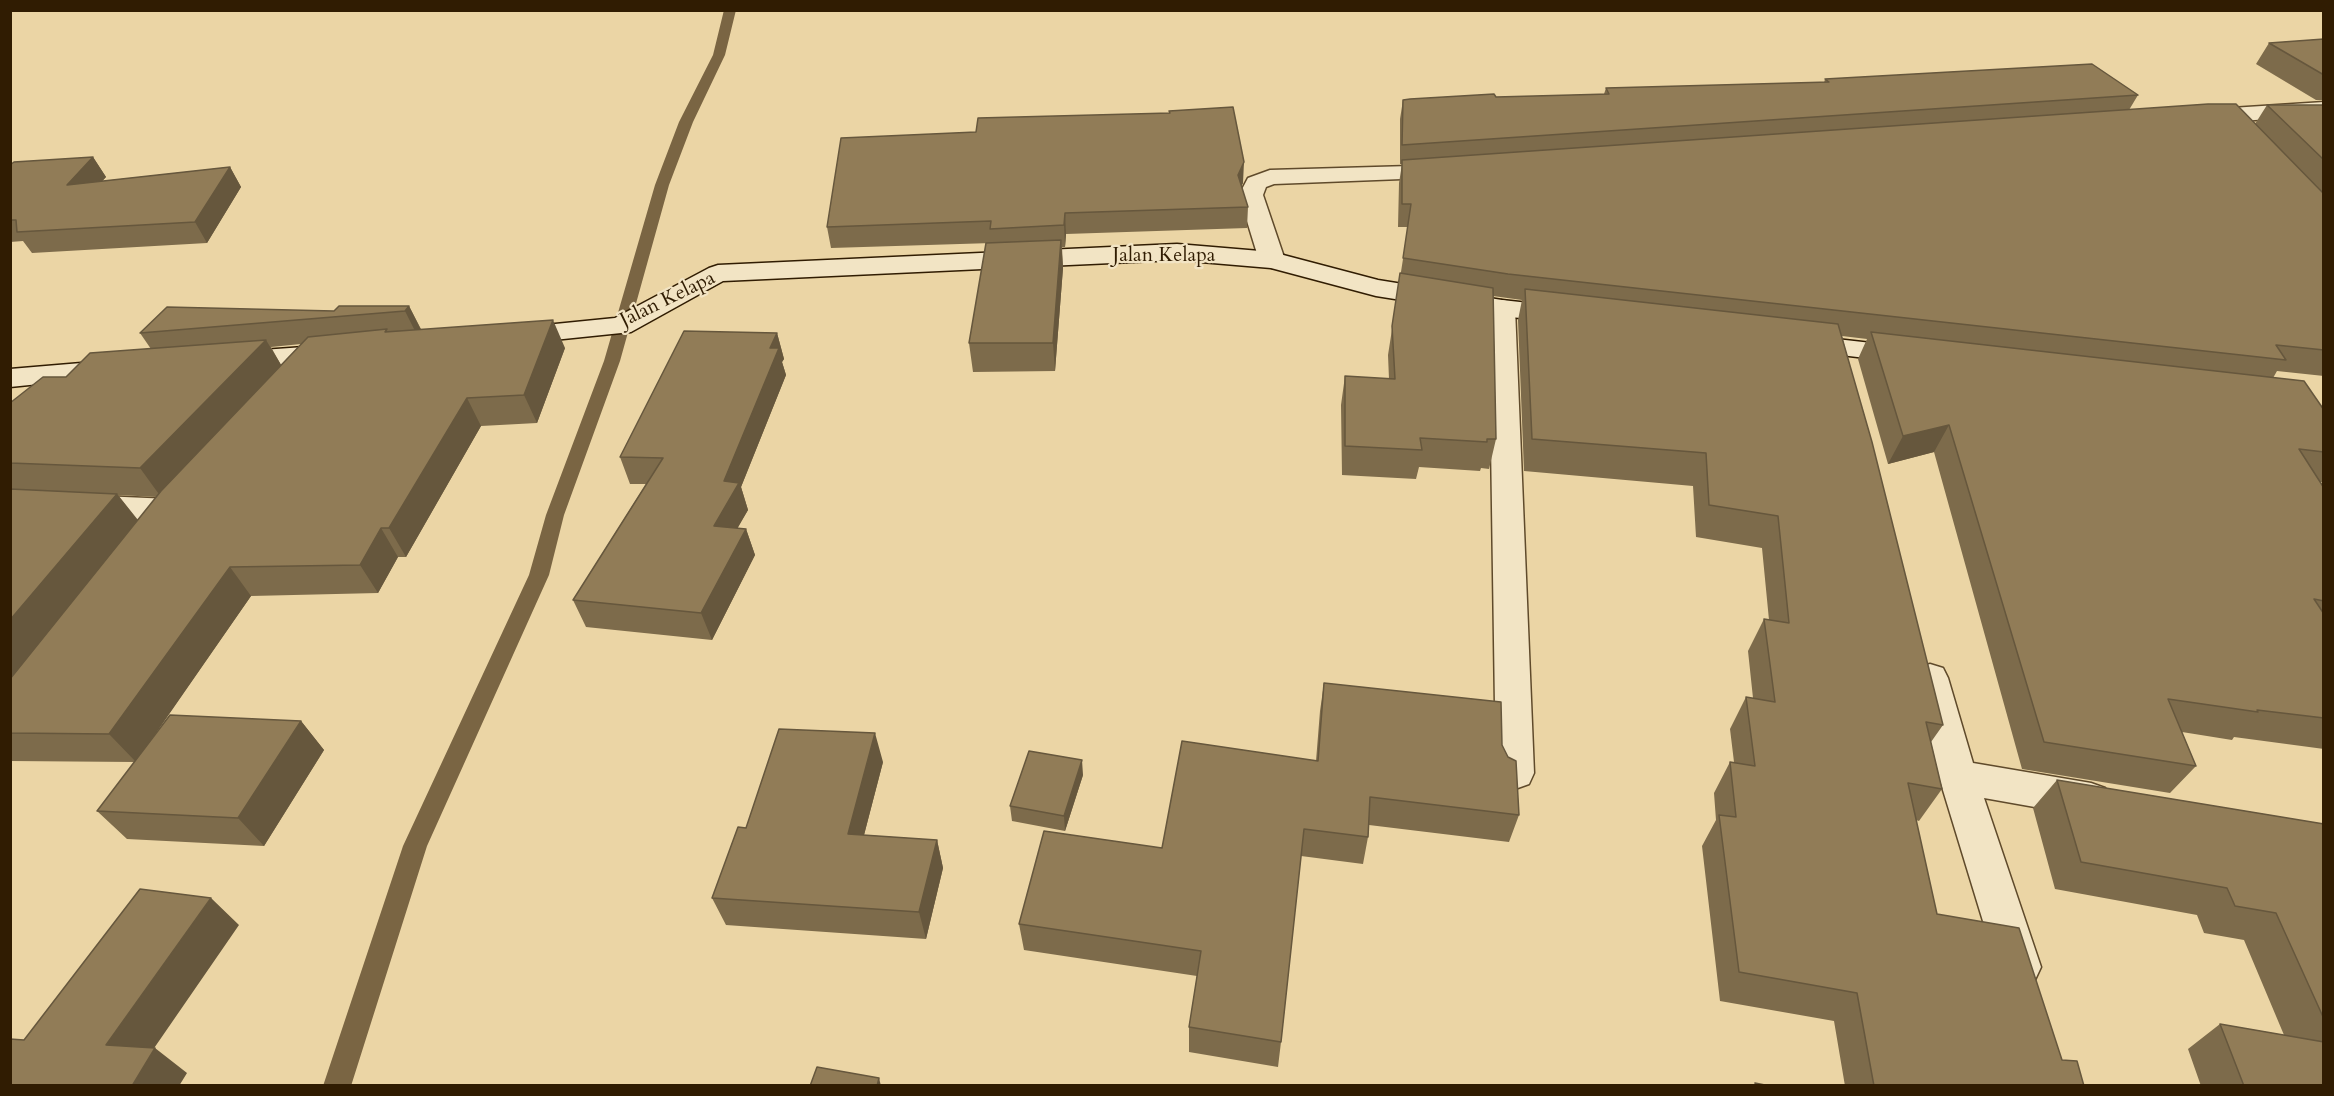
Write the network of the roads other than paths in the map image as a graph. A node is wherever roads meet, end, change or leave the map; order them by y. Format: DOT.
graph roads {
  1 [pos="2324,108"];
  2 [pos="2227,115"];
  3 [pos="2179,119"];
  4 [pos="2246,135"];
  5 [pos="1464,171"];
  6 [pos="1272,260"];
  7 [pos="1502,308"];
  8 [pos="1594,319"];
  9 [pos="491,339"];
  10 [pos="1780,340"];
  11 [pos="361,351"];
  12 [pos="314,355"];
  13 [pos="1931,358"];
  14 [pos="206,363"];
  15 [pos="146,367"];
  16 [pos="86,371"];
  17 [pos="10,378"];
  18 [pos="290,381"];
  19 [pos="44,404"];
  20 [pos="10,503"];
  21 [pos="148,538"];
  22 [pos="1920,642"];
  23 [pos="1515,773"];
  24 [pos="1958,777"];
  25 [pos="2123,805"];
  26 [pos="2028,994"];
  1 -- 2 [label="street"];
  2 -- 3 [label="street"];
  2 -- 4 [label="street"];
  5 -- 6 [label="street"];
  6 -- 7 [label="street, Jalan Kelapa"];
  6 -- 9 [label="street, Jalan Kelapa"];
  7 -- 8 [label="street, Jalan Kelapa"];
  7 -- 23 [label="street"];
  10 -- 13 [label="street"];
  11 -- 12 [label="street"];
  12 -- 14 [label="street"];
  12 -- 18 [label="street"];
  15 -- 16 [label="street"];
  16 -- 17 [label="street"];
  16 -- 19 [label="street"];
  20 -- 21 [label="street"];
  22 -- 24 [label="street"];
  24 -- 25 [label="street"];
  24 -- 26 [label="street"];
}
